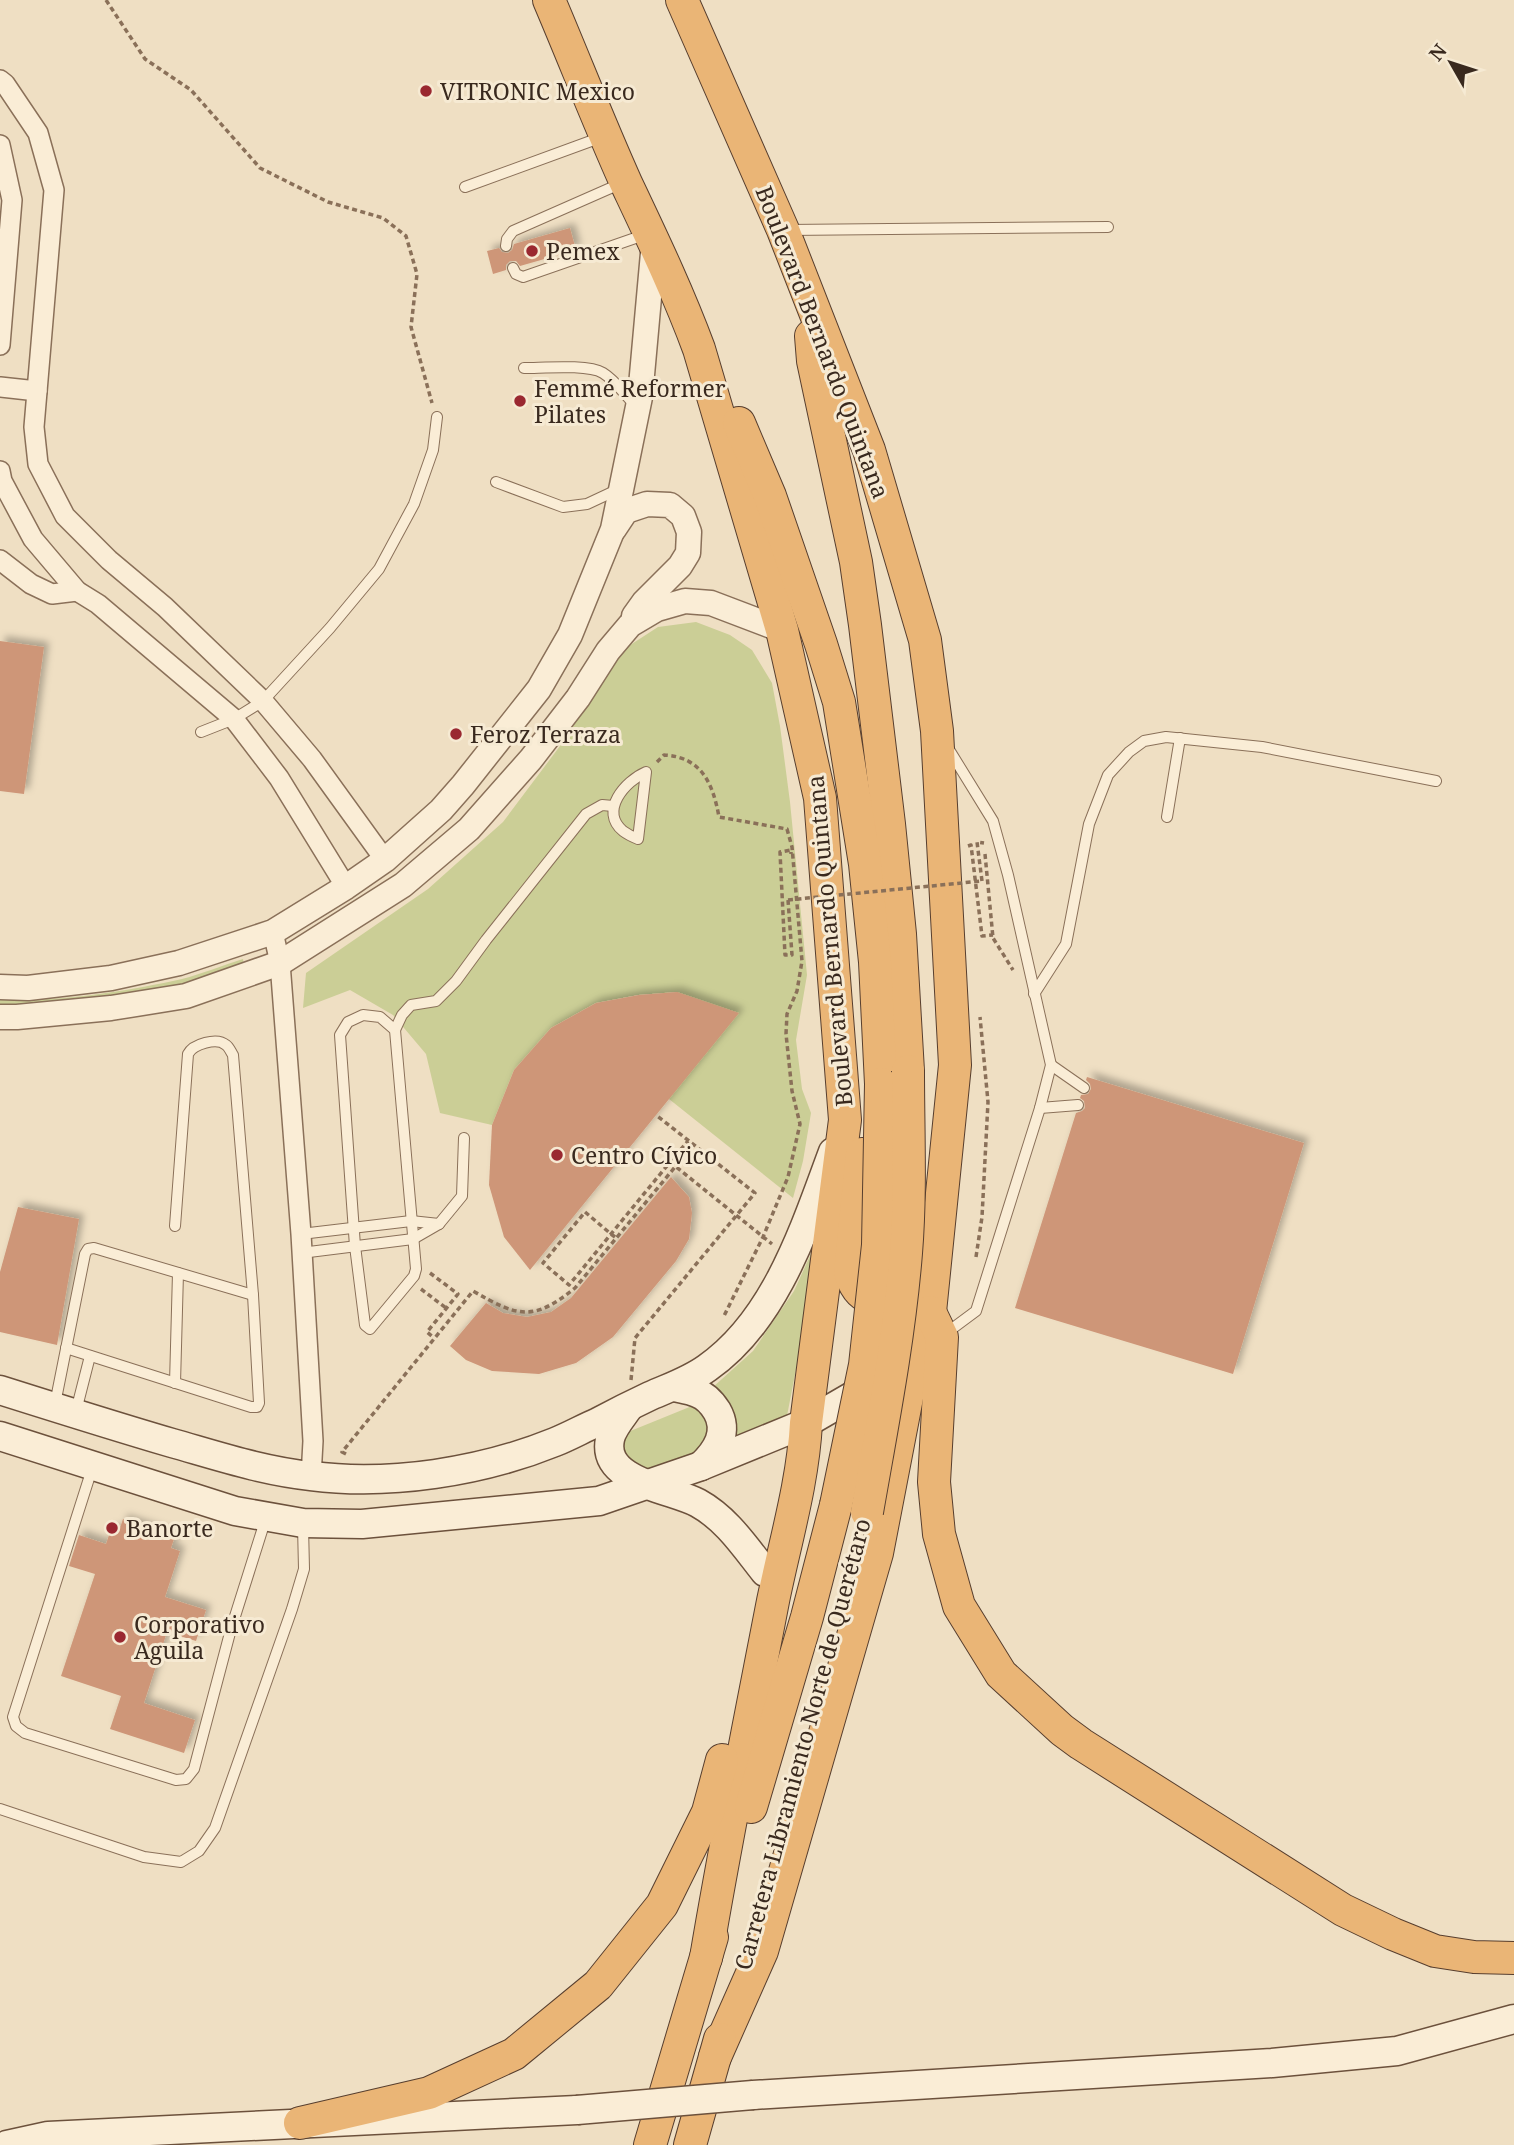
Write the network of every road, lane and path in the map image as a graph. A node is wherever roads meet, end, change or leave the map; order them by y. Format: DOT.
graph roads {
  1 [pos="106,0"];
  2 [pos="549,0"];
  3 [pos="682,0"];
  4 [pos="0,80"];
  5 [pos="607,136"];
  6 [pos="0,145"];
  7 [pos="626,181"];
  8 [pos="465,187"];
  9 [pos="1108,227"];
  10 [pos="783,230"];
  11 [pos="652,237"];
  12 [pos="506,246"];
  13 [pos="513,268"];
  14 [pos="808,296"];
  15 [pos="0,345"];
  16 [pos="699,349"];
  17 [pos="524,368"];
  18 [pos="0,387"];
  19 [pos="37,391"];
  20 [pos="638,408"];
  21 [pos="437,417"];
  22 [pos="0,471"];
  23 [pos="496,482"];
  24 [pos="622,487"];
  25 [pos="613,529"];
  26 [pos="0,560"];
  27 [pos="78,591"];
  28 [pos="782,630"];
  29 [pos="623,632"];
  30 [pos="263,701"];
  31 [pos="234,719"];
  32 [pos="937,731"];
  33 [pos="201,732"];
  34 [pos="1180,738"];
  35 [pos="646,772"];
  36 [pos="1436,781"];
  37 [pos="820,798"];
  38 [pos="613,806"];
  39 [pos="1167,817"];
  40 [pos="966,846"];
  41 [pos="385,860"];
  42 [pos="346,887"];
  43 [pos="794,895"];
  44 [pos="273,932"];
  45 [pos="993,935"];
  46 [pos="280,962"];
  47 [pos="1028,969"];
  48 [pos="0,987"];
  49 [pos="1034,994"];
  50 [pos="0,1017"];
  51 [pos="396,1030"];
  52 [pos="1051,1065"];
  53 [pos="894,1077"];
  54 [pos="1084,1088"];
  55 [pos="1078,1105"];
  56 [pos="1040,1108"];
  57 [pos="656,1115"];
  58 [pos="845,1120"];
  59 [pos="464,1138"];
  60 [pos="688,1140"];
  61 [pos="670,1162"];
  62 [pos="675,1167"];
  63 [pos="942,1214"];
  64 [pos="736,1215"];
  65 [pos="411,1221"];
  66 [pos="439,1223"];
  67 [pos="174,1226"];
  68 [pos="355,1227"];
  69 [pos="611,1234"];
  70 [pos="616,1237"];
  71 [pos="763,1237"];
  72 [pos="414,1239"];
  73 [pos="301,1243"];
  74 [pos="355,1246"];
  75 [pos="791,1258"];
  76 [pos="417,1263"];
  77 [pos="582,1269"];
  78 [pos="178,1273"];
  79 [pos="587,1273"];
  80 [pos="253,1295"];
  81 [pos="414,1297"];
  82 [pos="446,1308"];
  83 [pos="720,1323"];
  84 [pos="936,1324"];
  85 [pos="434,1338"];
  86 [pos="66,1348"];
  87 [pos="90,1356"];
  88 [pos="914,1361"];
  89 [pos="175,1383"];
  90 [pos="674,1387"];
  91 [pos="0,1390"];
  92 [pos="629,1407"];
  93 [pos="65,1411"];
  94 [pos="806,1423"];
  95 [pos="0,1436"];
  96 [pos="349,1456"];
  97 [pos="93,1466"];
  98 [pos="701,1466"];
  99 [pos="311,1476"];
  100 [pos="649,1485"];
  101 [pos="266,1518"];
  102 [pos="303,1523"];
  103 [pos="765,1572"];
  104 [pos="0,1809"];
  105 [pos="706,1958"];
  106 [pos="1514,1958"];
  107 [pos="1514,2019"];
  108 [pos="715,2057"];
  109 [pos="300,2123"];
  110 [pos="7,2145"];
  111 [pos="650,2145"];
  112 [pos="690,2145"];
  1 -- 21 [label="path"];
  2 -- 5 [label="highway, Boulevard Bernardo Quintana"];
  3 -- 10 [label="highway, Boulevard Bernardo Quintana"];
  4 -- 19 [label="street"];
  5 -- 7 [label="highway, Boulevard Bernardo Quintana"];
  5 -- 8 [label="lane"];
  6 -- 15 [label="street"];
  7 -- 11 [label="highway, Boulevard Bernardo Quintana"];
  7 -- 12 [label="lane"];
  9 -- 10 [label="lane"];
  10 -- 14 [label="highway, Boulevard Bernardo Quintana"];
  11 -- 13 [label="lane"];
  11 -- 16 [label="highway, Boulevard Bernardo Quintana"];
  11 -- 20 [label="street"];
  14 -- 32 [label="highway, Boulevard Bernardo Quintana"];
  14 -- 53 [label="highway, Carretera Libramiento Norte de Querétaro"];
  16 -- 28 [label="highway, Boulevard Bernardo Quintana"];
  16 -- 53 [label="highway, Carretera Libramiento Norte de Querétaro"];
  17 -- 20 [label="lane"];
  18 -- 19 [label="street"];
  19 -- 30 [label="street"];
  20 -- 24 [label="street"];
  21 -- 30 [label="lane"];
  22 -- 27 [label="street"];
  23 -- 24 [label="lane"];
  24 -- 25 [label="street"];
  25 -- 29 [label="street"];
  25 -- 41 [label="street"];
  26 -- 27 [label="street"];
  27 -- 31 [label="street"];
  28 -- 29 [label="street"];
  28 -- 37 [label="highway, Boulevard Bernardo Quintana"];
  29 -- 46 [label="street"];
  30 -- 31 [label="lane"];
  30 -- 41 [label="street"];
  31 -- 33 [label="lane"];
  31 -- 42 [label="street"];
  32 -- 47 [label="lane"];
  32 -- 63 [label="highway, Boulevard Bernardo Quintana"];
  34 -- 36 [label="lane"];
  34 -- 39 [label="lane"];
  34 -- 49 [label="lane"];
  35 -- 38 [label="lane"];
  35 -- 38 [label="lane"];
  35 -- 71 [label="path"];
  37 -- 58 [label="highway, Boulevard Bernardo Quintana"];
  37 -- 63 [label="highway"];
  38 -- 51 [label="lane"];
  40 -- 45 [label="path"];
  41 -- 42 [label="street"];
  42 -- 44 [label="street"];
  43 -- 45 [label="path, bridge"];
  44 -- 46 [label="street"];
  44 -- 48 [label="street"];
  45 -- 47 [label="path"];
  46 -- 50 [label="street"];
  46 -- 73 [label="street"];
  47 -- 49 [label="lane"];
  49 -- 52 [label="lane"];
  51 -- 65 [label="lane"];
  51 -- 68 [label="lane"];
  52 -- 54 [label="lane"];
  52 -- 56 [label="lane"];
  53 -- 105 [label="highway, Carretera Libramiento Norte de Querétaro, bridge"];
  53 -- 108 [label="highway, Carretera Libramiento Norte de Querétaro, bridge"];
  55 -- 56 [label="lane"];
  56 -- 84 [label="lane"];
  57 -- 60 [label="path"];
  58 -- 75 [label="main road"];
  58 -- 94 [label="highway, Boulevard Bernardo Quintana"];
  59 -- 66 [label="lane"];
  60 -- 61 [label="path"];
  60 -- 64 [label="path"];
  61 -- 62 [label="path"];
  61 -- 69 [label="path"];
  62 -- 64 [label="path"];
  62 -- 70 [label="path"];
  63 -- 84 [label="highway, Boulevard Bernardo Quintana"];
  64 -- 71 [label="path"];
  64 -- 92 [label="path"];
  65 -- 66 [label="lane"];
  65 -- 68 [label="lane"];
  65 -- 72 [label="lane"];
  66 -- 72 [label="lane"];
  67 -- 80 [label="lane"];
  68 -- 73 [label="lane"];
  68 -- 74 [label="lane"];
  69 -- 70 [label="path"];
  69 -- 77 [label="path"];
  69 -- 77 [label="path"];
  70 -- 79 [label="path"];
  71 -- 75 [label="path"];
  71 -- 83 [label="path"];
  72 -- 74 [label="lane"];
  72 -- 76 [label="lane"];
  73 -- 74 [label="lane"];
  73 -- 99 [label="street"];
  74 -- 76 [label="lane"];
  75 -- 90 [label="main road"];
  76 -- 82 [label="path"];
  77 -- 79 [label="path"];
  78 -- 80 [label="lane"];
  78 -- 86 [label="lane"];
  78 -- 89 [label="lane"];
  79 -- 85 [label="path"];
  80 -- 89 [label="lane"];
  81 -- 82 [label="path"];
  82 -- 85 [label="path"];
  84 -- 88 [label="highway, Boulevard Bernardo Quintana"];
  84 -- 106 [label="highway"];
  85 -- 96 [label="path"];
  86 -- 87 [label="lane"];
  86 -- 93 [label="lane"];
  87 -- 89 [label="lane"];
  87 -- 93 [label="lane"];
  88 -- 94 [label="main road"];
  88 -- 108 [label="highway, Boulevard Bernardo Quintana"];
  90 -- 92 [label="main road"];
  90 -- 98 [label="main road"];
  91 -- 93 [label="main road"];
  92 -- 99 [label="main road"];
  92 -- 100 [label="main road"];
  93 -- 99 [label="main road"];
  94 -- 98 [label="main road"];
  94 -- 103 [label="highway"];
  94 -- 105 [label="highway"];
  95 -- 97 [label="main road"];
  97 -- 101 [label="main road"];
  97 -- 101 [label="lane"];
  98 -- 100 [label="main road"];
  100 -- 102 [label="main road"];
  100 -- 103 [label="main road"];
  101 -- 102 [label="main road"];
  102 -- 104 [label="lane"];
  103 -- 109 [label="highway"];
  105 -- 111 [label="highway, Carretera Libramiento Norte de Querétaro"];
  107 -- 109 [label="main road, bridge"];
  108 -- 112 [label="highway, Carretera Libramiento Norte de Querétaro"];
  109 -- 110 [label="main road"];
}
